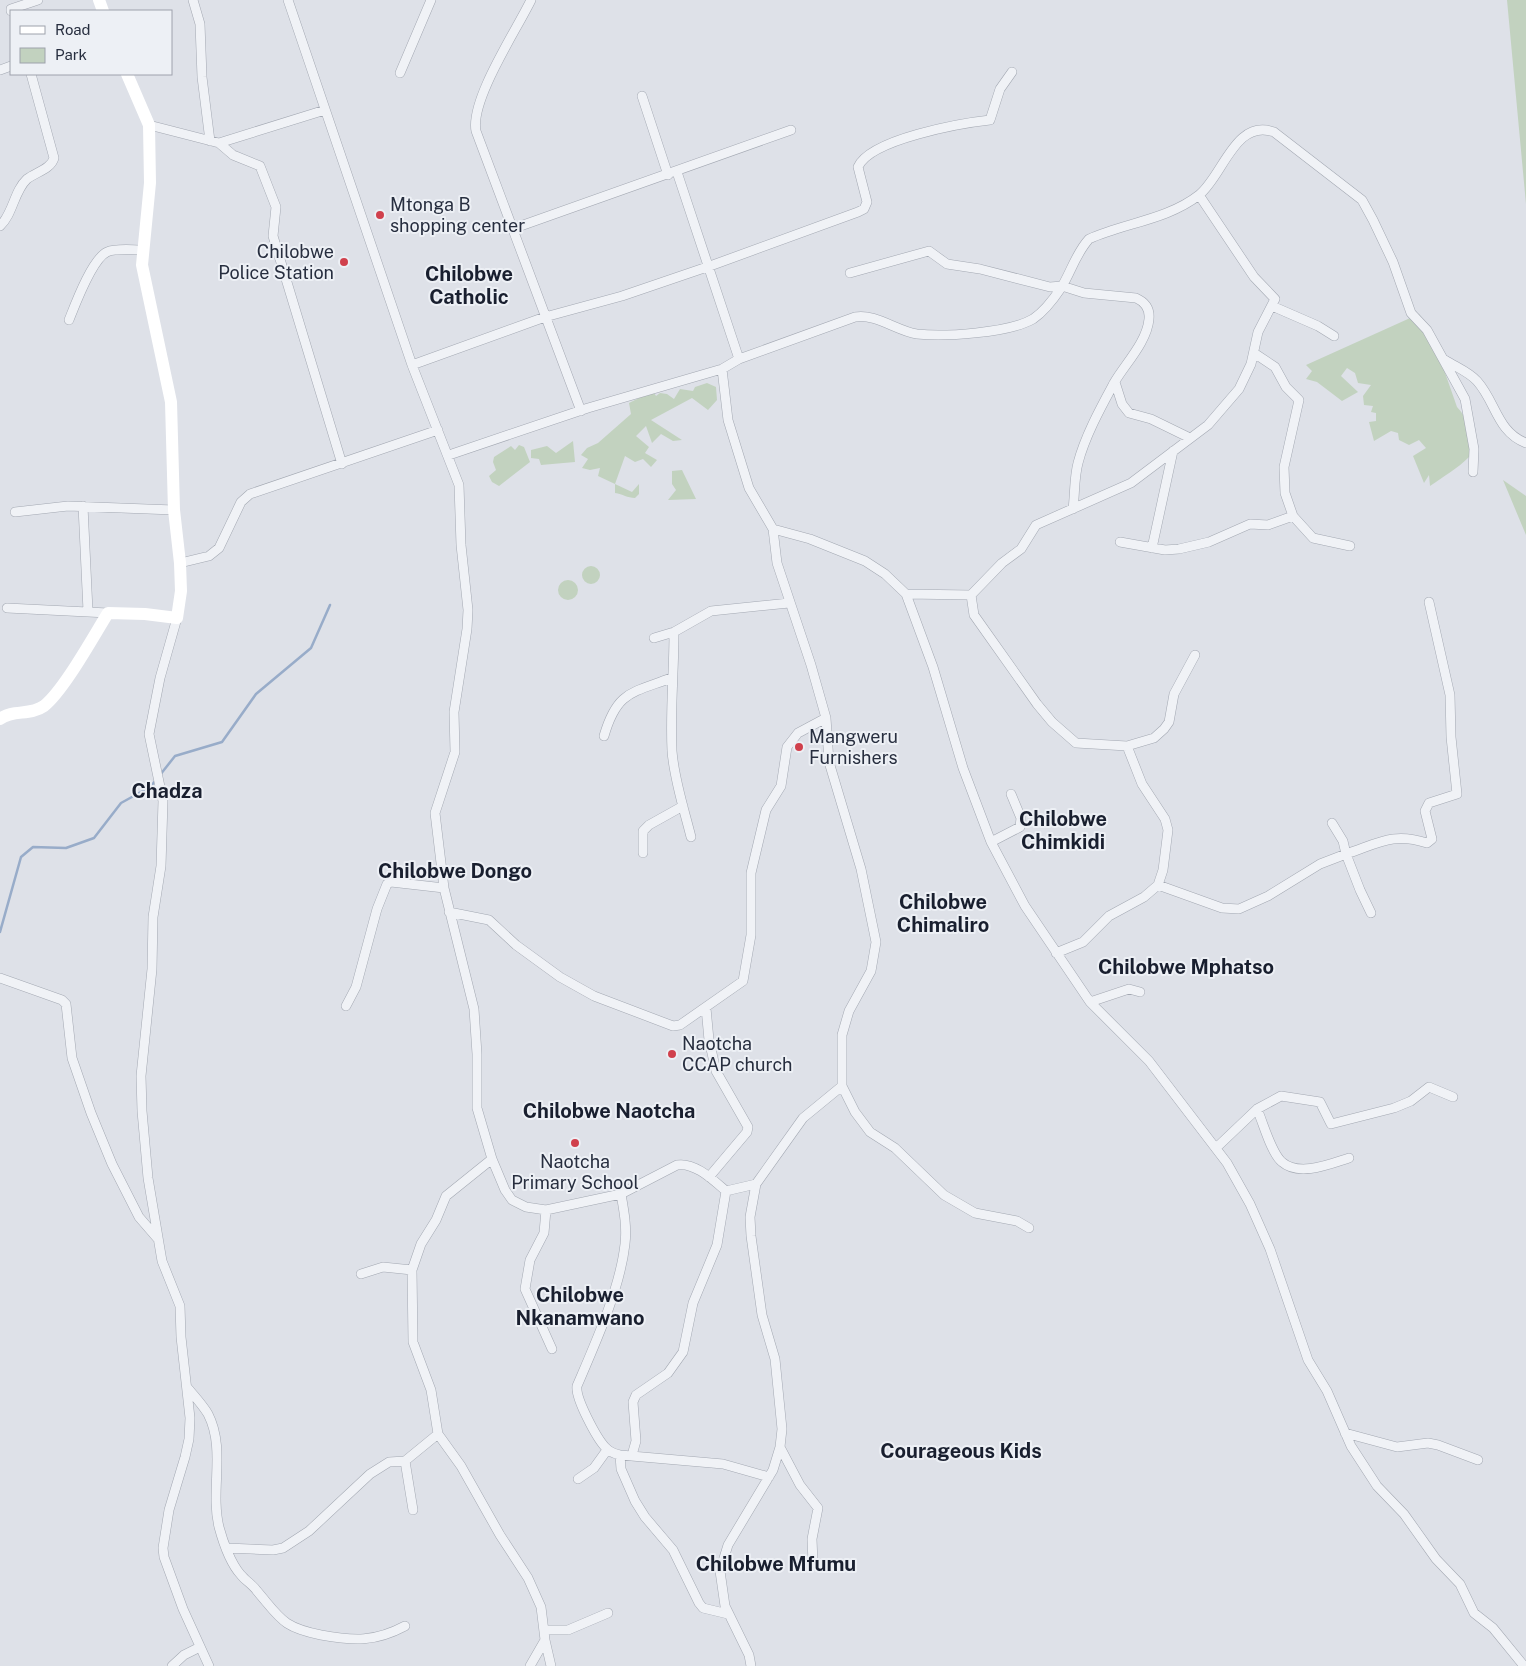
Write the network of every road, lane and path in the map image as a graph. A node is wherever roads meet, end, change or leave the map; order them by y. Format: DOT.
graph roads {
  1 [pos="38,0"];
  2 [pos="193,0"];
  3 [pos="288,0"];
  4 [pos="431,0"];
  5 [pos="531,0"];
  6 [pos="10,7"];
  7 [pos="1012,72"];
  8 [pos="400,73"];
  9 [pos="30,75"];
  10 [pos="127,75"];
  11 [pos="642,96"];
  12 [pos="325,110"];
  13 [pos="149,125"];
  14 [pos="791,130"];
  15 [pos="215,142"];
  16 [pos="678,172"];
  17 [pos="668,175"];
  18 [pos="1199,195"];
  19 [pos="0,226"];
  20 [pos="512,229"];
  21 [pos="142,250"];
  22 [pos="710,266"];
  23 [pos="850,273"];
  24 [pos="1062,286"];
  25 [pos="1272,306"];
  26 [pos="545,316"];
  27 [pos="69,320"];
  28 [pos="1334,336"];
  29 [pos="1254,353"];
  30 [pos="738,359"];
  31 [pos="1445,360"];
  32 [pos="412,365"];
  33 [pos="722,369"];
  34 [pos="1114,382"];
  35 [pos="581,411"];
  36 [pos="438,430"];
  37 [pos="1190,438"];
  38 [pos="1526,443"];
  39 [pos="1173,451"];
  40 [pos="449,454"];
  41 [pos="342,464"];
  42 [pos="1473,472"];
  43 [pos="83,506"];
  44 [pos="1073,509"];
  45 [pos="174,510"];
  46 [pos="16,512"];
  47 [pos="1294,516"];
  48 [pos="773,529"];
  49 [pos="1120,542"];
  50 [pos="1350,546"];
  51 [pos="1152,548"];
  52 [pos="180,563"];
  53 [pos="906,594"];
  54 [pos="971,595"];
  55 [pos="1429,602"];
  56 [pos="789,603"];
  57 [pos="7,608"];
  58 [pos="88,611"];
  59 [pos="108,613"];
  60 [pos="177,618"];
  61 [pos="674,632"];
  62 [pos="654,638"];
  63 [pos="1195,655"];
  64 [pos="671,678"];
  65 [pos="826,718"];
  66 [pos="0,719"];
  67 [pos="604,736"];
  68 [pos="1127,746"];
  69 [pos="1011,794"];
  70 [pos="683,806"];
  71 [pos="1332,823"];
  72 [pos="691,837"];
  73 [pos="990,842"];
  74 [pos="643,853"];
  75 [pos="1346,854"];
  76 [pos="1158,885"];
  77 [pos="444,888"];
  78 [pos="449,912"];
  79 [pos="1371,913"];
  80 [pos="1056,953"];
  81 [pos="0,978"];
  82 [pos="1140,992"];
  83 [pos="1090,1002"];
  84 [pos="346,1006"];
  85 [pos="706,1008"];
  86 [pos="842,1086"];
  87 [pos="1453,1097"];
  88 [pos="1257,1109"];
  89 [pos="1216,1148"];
  90 [pos="1349,1158"];
  91 [pos="492,1160"];
  92 [pos="709,1177"];
  93 [pos="756,1184"];
  94 [pos="726,1191"];
  95 [pos="621,1194"];
  96 [pos="546,1210"];
  97 [pos="1029,1228"];
  98 [pos="158,1239"];
  99 [pos="412,1270"];
  100 [pos="361,1274"];
  101 [pos="552,1349"];
  102 [pos="186,1387"];
  103 [pos="1345,1432"];
  104 [pos="438,1434"];
  105 [pos="780,1447"];
  106 [pos="607,1450"];
  107 [pos="620,1455"];
  108 [pos="632,1455"];
  109 [pos="1478,1460"];
  110 [pos="405,1461"];
  111 [pos="769,1477"];
  112 [pos="578,1479"];
  113 [pos="413,1510"];
  114 [pos="227,1548"];
  115 [pos="813,1564"];
  116 [pos="608,1614"];
  117 [pos="728,1614"];
  118 [pos="405,1626"];
  119 [pos="546,1630"];
  120 [pos="545,1640"];
  121 [pos="200,1647"];
  122 [pos="1523,1661"];
  123 [pos="172,1666"];
  124 [pos="209,1666"];
  125 [pos="530,1666"];
  126 [pos="551,1666"];
  127 [pos="751,1666"];
  1 -- 6 [label="street"];
  2 -- 15 [label="street"];
  3 -- 12 [label="street"];
  4 -- 8 [label="street"];
  5 -- 20 [label="street"];
  7 -- 22 [label="street"];
  9 -- 19 [label="street"];
  10 -- 13 [label="street"];
  11 -- 17 [label="street"];
  12 -- 15 [label="street"];
  12 -- 32 [label="street"];
  13 -- 15 [label="street"];
  13 -- 21 [label="street"];
  14 -- 16 [label="street"];
  15 -- 41 [label="street"];
  16 -- 17 [label="street"];
  16 -- 22 [label="street"];
  17 -- 20 [label="street"];
  18 -- 24 [label="street"];
  18 -- 25 [label="street"];
  18 -- 31 [label="street"];
  20 -- 26 [label="street"];
  21 -- 27 [label="street"];
  21 -- 45 [label="street"];
  22 -- 26 [label="street"];
  22 -- 30 [label="street"];
  23 -- 24 [label="street"];
  24 -- 30 [label="street"];
  24 -- 34 [label="street"];
  25 -- 28 [label="street"];
  25 -- 29 [label="street"];
  26 -- 32 [label="street"];
  26 -- 35 [label="street"];
  29 -- 37 [label="street"];
  29 -- 47 [label="street"];
  30 -- 33 [label="street"];
  31 -- 38 [label="street"];
  31 -- 42 [label="street"];
  32 -- 36 [label="street"];
  33 -- 35 [label="street"];
  33 -- 48 [label="street"];
  34 -- 37 [label="street"];
  34 -- 44 [label="street"];
  35 -- 40 [label="street"];
  36 -- 40 [label="street"];
  36 -- 41 [label="street"];
  37 -- 39 [label="street"];
  39 -- 44 [label="street"];
  39 -- 51 [label="street"];
  40 -- 77 [label="street"];
  41 -- 52 [label="street"];
  43 -- 45 [label="street"];
  43 -- 46 [label="street"];
  43 -- 58 [label="street"];
  44 -- 54 [label="street"];
  45 -- 52 [label="street"];
  47 -- 50 [label="street"];
  47 -- 51 [label="street"];
  48 -- 53 [label="street"];
  48 -- 56 [label="street"];
  49 -- 51 [label="street"];
  52 -- 60 [label="street"];
  53 -- 54 [label="street"];
  53 -- 73 [label="street"];
  54 -- 68 [label="street"];
  55 -- 75 [label="street"];
  56 -- 61 [label="street"];
  56 -- 65 [label="street"];
  57 -- 58 [label="street"];
  58 -- 59 [label="street"];
  59 -- 60 [label="street"];
  59 -- 66 [label="street"];
  60 -- 98 [label="street"];
  61 -- 62 [label="street"];
  61 -- 64 [label="street"];
  63 -- 68 [label="street"];
  64 -- 67 [label="street"];
  64 -- 70 [label="street"];
  65 -- 85 [label="street"];
  65 -- 86 [label="street"];
  68 -- 76 [label="street"];
  69 -- 73 [label="street"];
  70 -- 72 [label="street"];
  70 -- 74 [label="street"];
  71 -- 75 [label="street"];
  73 -- 80 [label="street"];
  75 -- 76 [label="street"];
  75 -- 79 [label="street"];
  76 -- 80 [label="street"];
  77 -- 78 [label="street"];
  77 -- 84 [label="street"];
  78 -- 85 [label="street"];
  78 -- 91 [label="street"];
  80 -- 83 [label="street"];
  81 -- 98 [label="street"];
  82 -- 83 [label="street"];
  83 -- 89 [label="street"];
  85 -- 92 [label="street"];
  86 -- 93 [label="street"];
  86 -- 97 [label="street"];
  87 -- 88 [label="street"];
  88 -- 89 [label="street"];
  88 -- 90 [label="street"];
  89 -- 103 [label="street"];
  91 -- 96 [label="street"];
  91 -- 99 [label="street"];
  92 -- 94 [label="street"];
  92 -- 95 [label="street"];
  93 -- 94 [label="street"];
  93 -- 105 [label="street"];
  94 -- 108 [label="street"];
  95 -- 96 [label="street"];
  95 -- 106 [label="street"];
  96 -- 101 [label="street"];
  98 -- 102 [label="street"];
  99 -- 100 [label="street"];
  99 -- 104 [label="street"];
  102 -- 114 [label="street"];
  102 -- 121 [label="street"];
  103 -- 109 [label="street"];
  103 -- 122 [label="street"];
  104 -- 110 [label="street"];
  104 -- 119 [label="street"];
  105 -- 111 [label="street"];
  105 -- 115 [label="street"];
  106 -- 107 [label="street"];
  106 -- 112 [label="street"];
  107 -- 108 [label="street"];
  107 -- 117 [label="street"];
  108 -- 111 [label="street"];
  110 -- 113 [label="street"];
  110 -- 114 [label="street"];
  111 -- 117 [label="street"];
  114 -- 118 [label="street"];
  116 -- 119 [label="street"];
  117 -- 127 [label="street"];
  119 -- 120 [label="street"];
  120 -- 125 [label="street"];
  120 -- 126 [label="street"];
  121 -- 123 [label="street"];
  121 -- 124 [label="street"];
}
